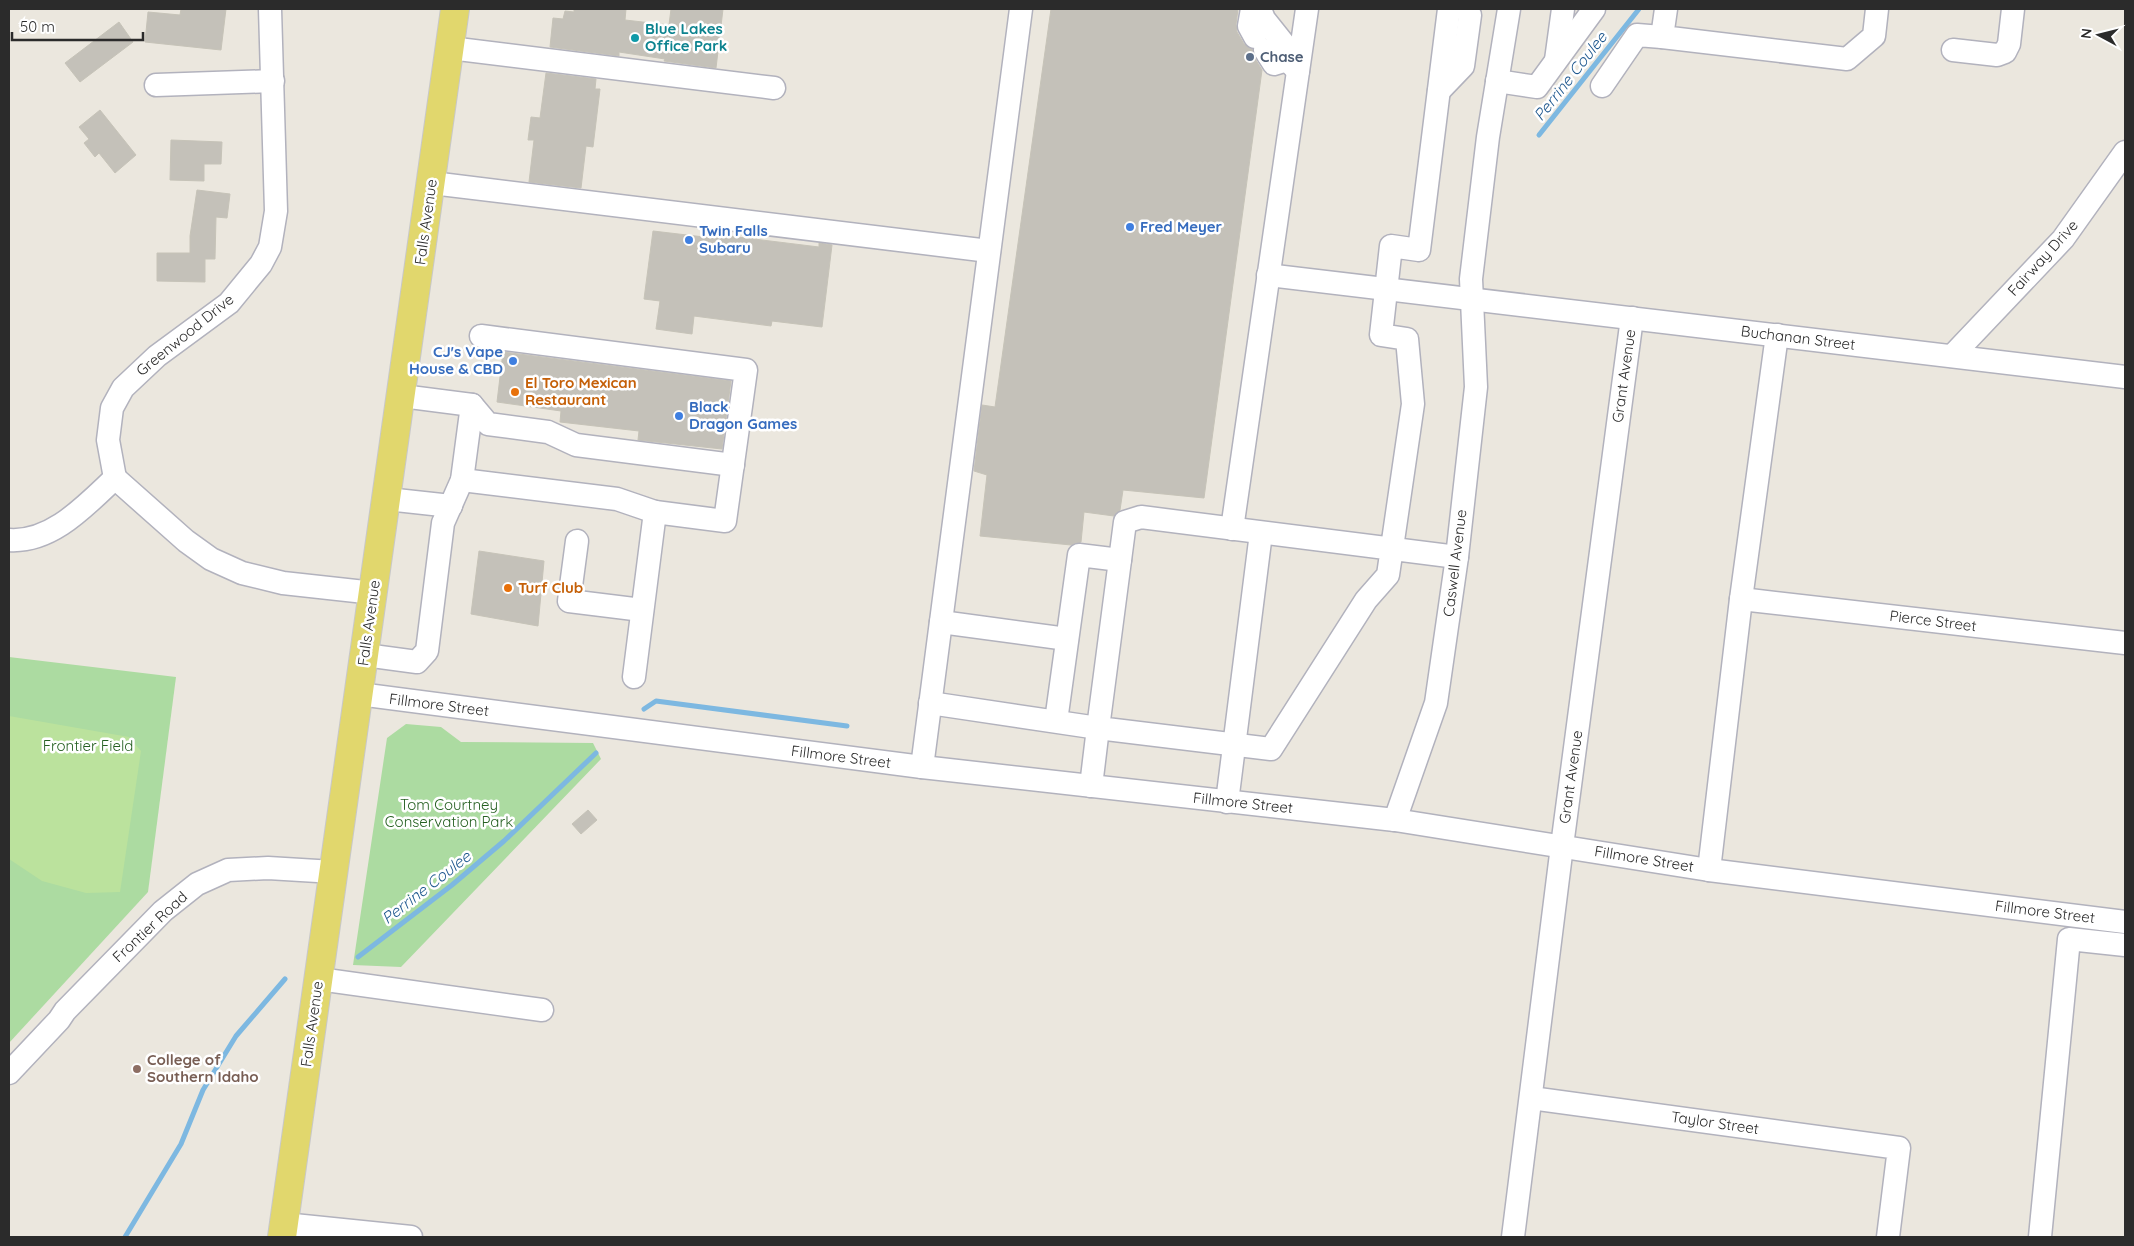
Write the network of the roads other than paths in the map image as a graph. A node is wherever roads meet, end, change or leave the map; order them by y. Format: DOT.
graph roads {
  1 [pos="270,9"];
  2 [pos="455,9"];
  3 [pos="1021,9"];
  4 [pos="1252,9"];
  5 [pos="1260,9"];
  6 [pos="1307,9"];
  7 [pos="1449,9"];
  8 [pos="1466,9"];
  9 [pos="1510,9"];
  10 [pos="1562,9"];
  11 [pos="1594,9"];
  12 [pos="1666,9"];
  13 [pos="1877,9"];
  14 [pos="2013,9"];
  15 [pos="1662,37"];
  16 [pos="450,48"];
  17 [pos="1953,50"];
  18 [pos="1556,61"];
  19 [pos="1292,66"];
  20 [pos="273,80"];
  21 [pos="1497,81"];
  22 [pos="156,85"];
  23 [pos="1602,86"];
  24 [pos="774,88"];
  25 [pos="1439,91"];
  26 [pos="2125,152"];
  27 [pos="432,183"];
  28 [pos="989,251"];
  29 [pos="1268,275"];
  30 [pos="1386,289"];
  31 [pos="1471,298"];
  32 [pos="1632,318"];
  33 [pos="1777,335"];
  34 [pos="481,336"];
  35 [pos="1952,356"];
  36 [pos="2125,377"];
  37 [pos="402,396"];
  38 [pos="472,405"];
  39 [pos="733,465"];
  40 [pos="115,478"];
  41 [pos="462,480"];
  42 [pos="387,499"];
  43 [pos="451,506"];
  44 [pos="655,512"];
  45 [pos="1232,529"];
  46 [pos="1262,533"];
  47 [pos="9,540"];
  48 [pos="577,541"];
  49 [pos="1392,549"];
  50 [pos="1456,557"];
  51 [pos="1120,560"];
  52 [pos="374,593"];
  53 [pos="1741,599"];
  54 [pos="642,610"];
  55 [pos="941,622"];
  56 [pos="1068,639"];
  57 [pos="2125,643"];
  58 [pos="365,655"];
  59 [pos="634,677"];
  60 [pos="359,694"];
  61 [pos="930,703"];
  62 [pos="1056,722"];
  63 [pos="1098,728"];
  64 [pos="1235,744"];
  65 [pos="922,767"];
  66 [pos="1091,786"];
  67 [pos="1227,802"];
  68 [pos="1394,820"];
  69 [pos="1562,846"];
  70 [pos="1709,870"];
  71 [pos="334,872"];
  72 [pos="2125,922"];
  73 [pos="2125,945"];
  74 [pos="319,979"];
  75 [pos="542,1010"];
  76 [pos="9,1073"];
  77 [pos="1531,1098"];
  78 [pos="283,1230"];
  79 [pos="411,1237"];
  80 [pos="1513,1237"];
  81 [pos="1888,1237"];
  82 [pos="2040,1237"];
  1 -- 20 [label="street, Greenwood Drive"];
  2 -- 16 [label="main road, Falls Avenue"];
  3 -- 28 [label="street"];
  4 -- 19 [label="street"];
  5 -- 19 [label="street"];
  6 -- 19 [label="street"];
  7 -- 25 [label="street"];
  8 -- 25 [label="street"];
  9 -- 21 [label="street, Caswell Avenue"];
  10 -- 18 [label="street"];
  11 -- 18 [label="street"];
  12 -- 15 [label="street"];
  13 -- 15 [label="street"];
  14 -- 17 [label="street"];
  15 -- 23 [label="street"];
  16 -- 24 [label="street"];
  16 -- 27 [label="main road, Falls Avenue"];
  18 -- 21 [label="street"];
  19 -- 29 [label="street"];
  20 -- 22 [label="street"];
  20 -- 40 [label="street, Greenwood Drive"];
  21 -- 31 [label="street, Caswell Avenue"];
  25 -- 30 [label="street"];
  26 -- 35 [label="street, Fairway Drive"];
  27 -- 28 [label="street"];
  27 -- 37 [label="main road, Falls Avenue"];
  28 -- 55 [label="street"];
  29 -- 30 [label="street, Buchanan Street"];
  29 -- 45 [label="street"];
  30 -- 31 [label="street, Buchanan Street"];
  30 -- 49 [label="street"];
  31 -- 32 [label="street, Buchanan Street"];
  31 -- 50 [label="street, Caswell Avenue"];
  32 -- 33 [label="street, Buchanan Street"];
  32 -- 69 [label="street, Grant Avenue"];
  33 -- 35 [label="street, Buchanan Street"];
  33 -- 53 [label="street"];
  34 -- 39 [label="street"];
  35 -- 36 [label="street, Buchanan Street"];
  37 -- 38 [label="street"];
  37 -- 42 [label="main road, Falls Avenue"];
  38 -- 39 [label="street"];
  38 -- 41 [label="street"];
  39 -- 44 [label="street"];
  40 -- 47 [label="street"];
  40 -- 52 [label="street"];
  41 -- 43 [label="street"];
  41 -- 44 [label="street"];
  42 -- 43 [label="street"];
  42 -- 52 [label="main road, Falls Avenue"];
  43 -- 58 [label="street"];
  44 -- 54 [label="street"];
  45 -- 46 [label="street"];
  45 -- 51 [label="street"];
  46 -- 49 [label="street"];
  46 -- 64 [label="street"];
  48 -- 54 [label="street"];
  49 -- 50 [label="street"];
  49 -- 64 [label="street"];
  50 -- 68 [label="street, Caswell Avenue"];
  51 -- 56 [label="street"];
  51 -- 63 [label="street"];
  52 -- 58 [label="main road, Falls Avenue"];
  53 -- 57 [label="street, Pierce Street"];
  53 -- 70 [label="street"];
  54 -- 59 [label="street"];
  55 -- 56 [label="street"];
  55 -- 61 [label="street"];
  56 -- 62 [label="street"];
  58 -- 60 [label="main road, Falls Avenue"];
  60 -- 65 [label="street, Fillmore Street"];
  60 -- 71 [label="main road, Falls Avenue"];
  61 -- 62 [label="street"];
  61 -- 65 [label="street"];
  62 -- 63 [label="street"];
  63 -- 64 [label="street"];
  63 -- 66 [label="street"];
  64 -- 67 [label="street"];
  65 -- 66 [label="street, Fillmore Street"];
  66 -- 67 [label="street, Fillmore Street"];
  67 -- 68 [label="street, Fillmore Street"];
  68 -- 69 [label="street, Fillmore Street"];
  69 -- 70 [label="street, Fillmore Street"];
  69 -- 77 [label="street, Grant Avenue"];
  70 -- 72 [label="street, Fillmore Street"];
  71 -- 74 [label="main road, Falls Avenue"];
  71 -- 76 [label="street, Frontier Road"];
  73 -- 82 [label="street"];
  74 -- 75 [label="street"];
  74 -- 78 [label="main road, Falls Avenue"];
  77 -- 80 [label="street, Grant Avenue"];
  77 -- 81 [label="street, Taylor Street"];
  78 -- 79 [label="street"];
}
